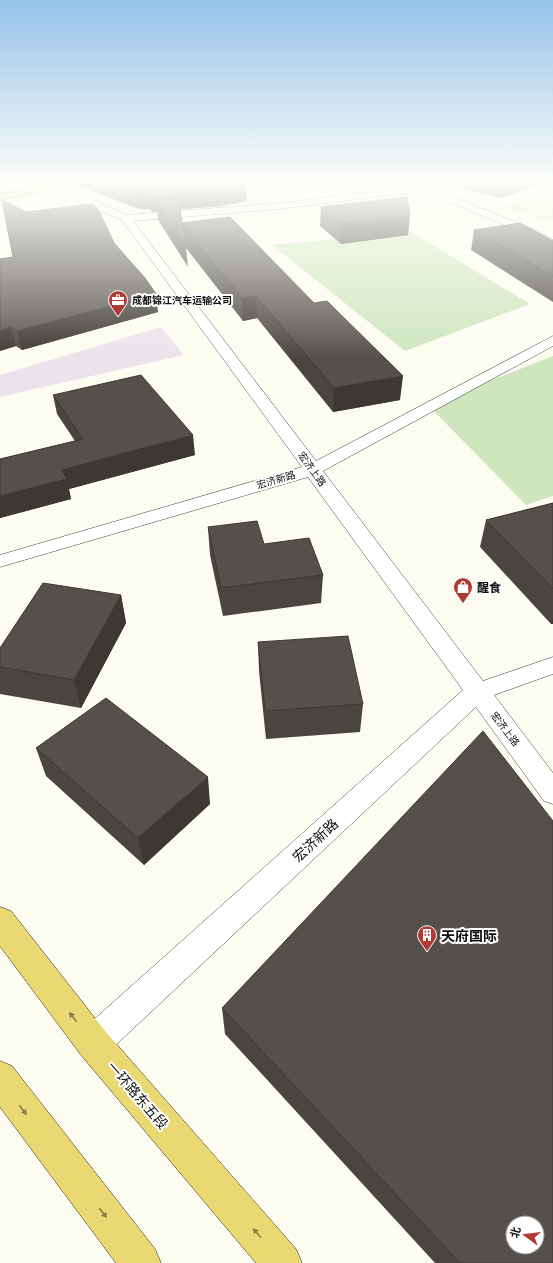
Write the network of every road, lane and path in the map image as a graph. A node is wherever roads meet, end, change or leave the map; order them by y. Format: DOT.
graph roads {
  1 [pos="143,241"];
  2 [pos="553,340"];
  3 [pos="312,470"];
  4 [pos="0,561"];
  5 [pos="553,664"];
  6 [pos="476,692"];
  7 [pos="553,793"];
  8 [pos="0,921"];
  9 [pos="93,1043"];
  10 [pos="0,1078"];
  11 [pos="141,1263"];
  12 [pos="282,1263"];
  1 -- 3 [label="street, 宏济上路"];
  2 -- 3 [label="street, 宏济新路"];
  3 -- 4 [label="street, 宏济新路"];
  3 -- 6 [label="street, 宏济上路"];
  5 -- 6 [label="street, 宏济新路"];
  6 -- 7 [label="street, 宏济上路"];
  6 -- 9 [label="street, 宏济新路"];
  9 -- 8 [label="main road, 一环路东五段, one-way"];
  12 -- 9 [label="main road, 一环路东五段, one-way"];
  10 -- 11 [label="main road, one-way"];
}
